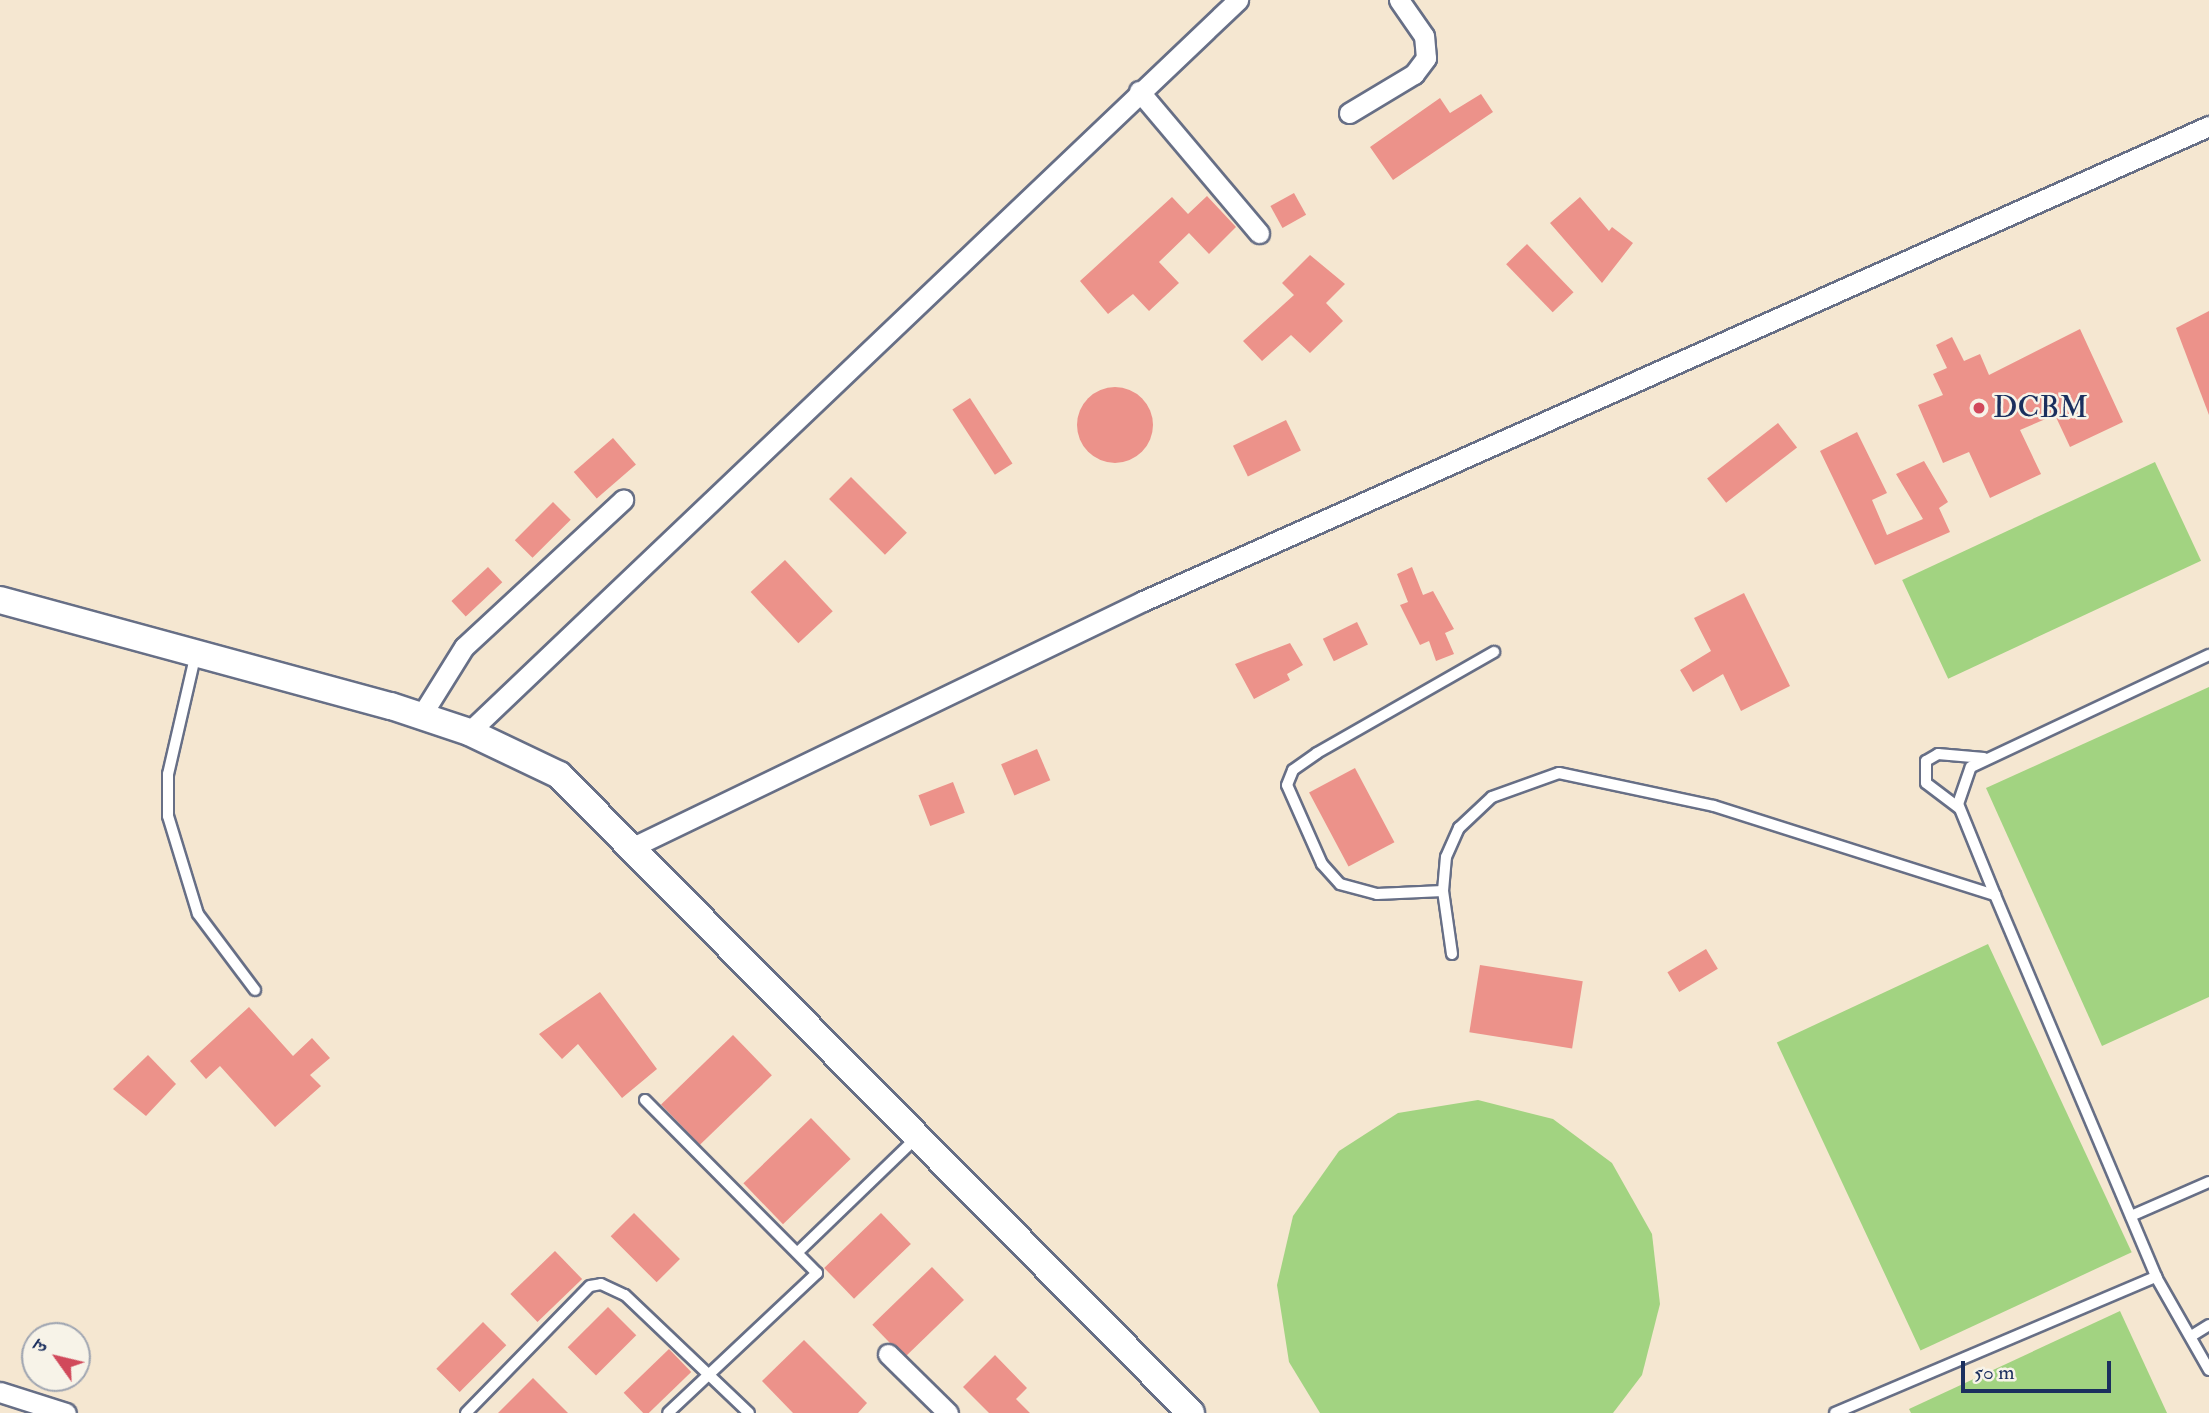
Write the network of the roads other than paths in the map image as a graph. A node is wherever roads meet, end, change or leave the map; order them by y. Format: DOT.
graph roads {
  1 [pos="1238,0"];
  2 [pos="1399,0"];
  3 [pos="1139,91"];
  4 [pos="1349,113"];
  5 [pos="2209,125"];
  6 [pos="1259,233"];
  7 [pos="622,500"];
  8 [pos="0,600"];
  9 [pos="1494,652"];
  10 [pos="196,653"];
  11 [pos="2209,656"];
  12 [pos="421,716"];
  13 [pos="469,732"];
  14 [pos="1984,758"];
  15 [pos="1959,808"];
  16 [pos="635,846"];
  17 [pos="1443,891"];
  18 [pos="1995,895"];
  19 [pos="1452,954"];
  20 [pos="256,990"];
  21 [pos="645,1101"];
  22 [pos="915,1139"];
  23 [pos="2209,1182"];
  24 [pos="2131,1216"];
  25 [pos="798,1252"];
  26 [pos="2156,1277"];
  27 [pos="2209,1325"];
  28 [pos="2193,1335"];
  29 [pos="888,1354"];
  30 [pos="2209,1370"];
  31 [pos="710,1371"];
  32 [pos="0,1392"];
  33 [pos="66,1413"];
  34 [pos="466,1413"];
  35 [pos="668,1413"];
  36 [pos="749,1413"];
  37 [pos="948,1413"];
  38 [pos="1191,1413"];
  39 [pos="1835,1413"];
  1 -- 3 [label="street"];
  2 -- 4 [label="street"];
  3 -- 6 [label="street"];
  3 -- 13 [label="street"];
  5 -- 16 [label="street"];
  7 -- 12 [label="street"];
  8 -- 10 [label="street"];
  9 -- 17 [label="lane"];
  10 -- 12 [label="street"];
  10 -- 20 [label="lane"];
  11 -- 14 [label="lane"];
  12 -- 13 [label="street"];
  13 -- 16 [label="street"];
  14 -- 15 [label="lane"];
  14 -- 15 [label="lane"];
  15 -- 18 [label="lane"];
  16 -- 22 [label="street"];
  17 -- 18 [label="lane"];
  17 -- 19 [label="lane"];
  18 -- 24 [label="lane"];
  21 -- 25 [label="lane"];
  22 -- 25 [label="lane"];
  22 -- 38 [label="street"];
  23 -- 24 [label="lane"];
  24 -- 26 [label="lane"];
  25 -- 31 [label="lane"];
  26 -- 28 [label="lane"];
  26 -- 39 [label="lane"];
  27 -- 28 [label="lane"];
  28 -- 30 [label="lane"];
  29 -- 37 [label="street"];
  31 -- 34 [label="lane"];
  31 -- 35 [label="lane"];
  31 -- 36 [label="lane"];
  32 -- 33 [label="street"];
}
